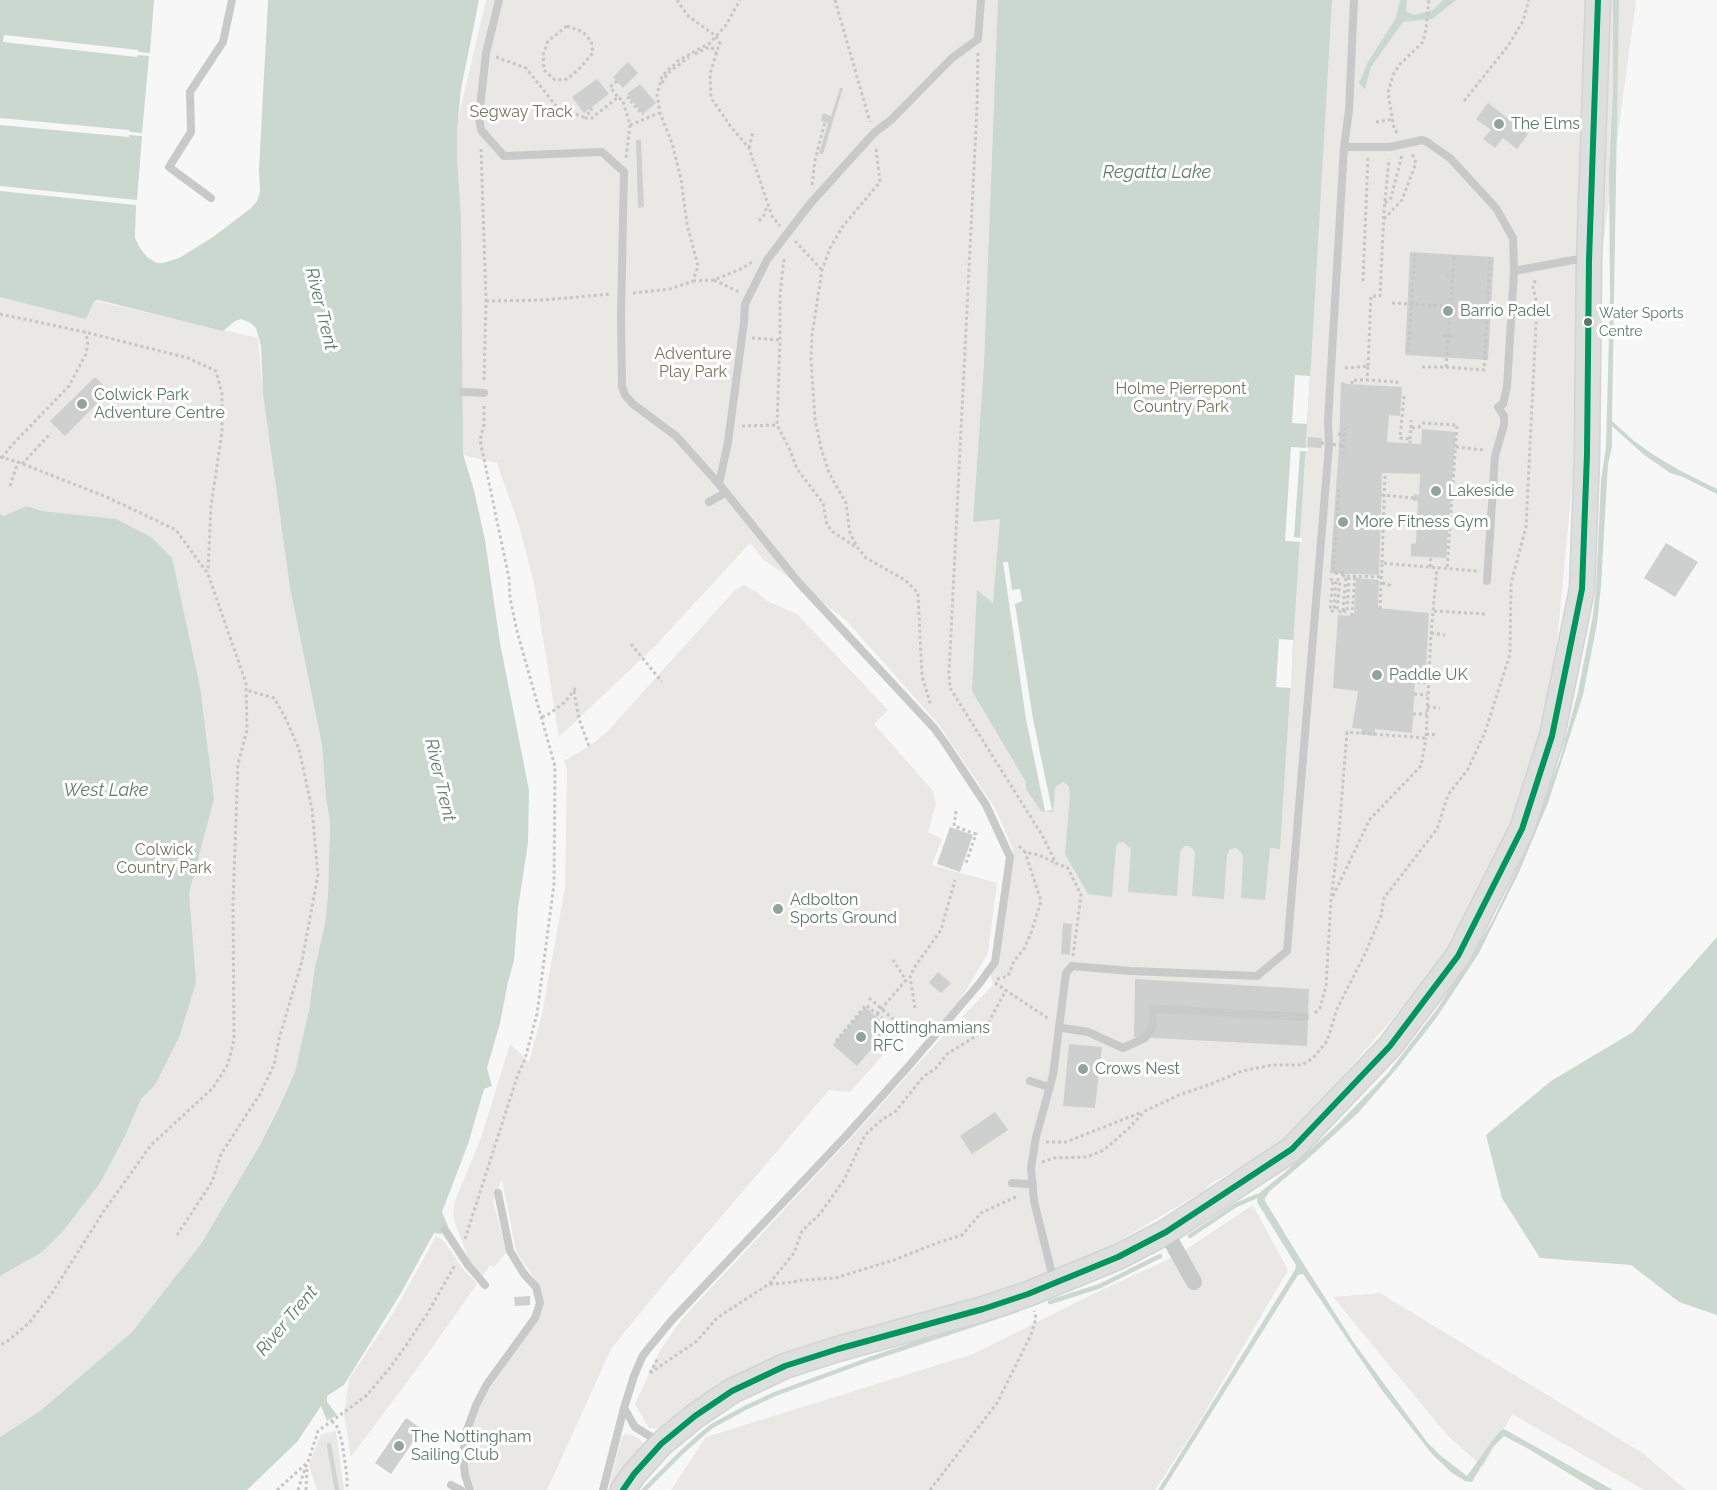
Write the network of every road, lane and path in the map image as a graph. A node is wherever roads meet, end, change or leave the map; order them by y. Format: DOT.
graph roads {
  1 [pos="232,0"];
  2 [pos="499,0"];
  3 [pos="677,0"];
  4 [pos="740,0"];
  5 [pos="835,0"];
  6 [pos="981,0"];
  7 [pos="1354,0"];
  8 [pos="1429,0"];
  9 [pos="1529,0"];
  10 [pos="1598,0"];
  11 [pos="716,36"];
  12 [pos="978,39"];
  13 [pos="486,53"];
  14 [pos="716,53"];
  15 [pos="543,55"];
  16 [pos="617,81"];
  17 [pos="618,97"];
  18 [pos="1464,101"];
  19 [pos="623,102"];
  20 [pos="592,110"];
  21 [pos="660,113"];
  22 [pos="643,116"];
  23 [pos="586,118"];
  24 [pos="1393,119"];
  25 [pos="825,122"];
  26 [pos="1376,122"];
  27 [pos="630,125"];
  28 [pos="1394,128"];
  29 [pos="753,132"];
  30 [pos="874,133"];
  31 [pos="1405,144"];
  32 [pos="1344,147"];
  33 [pos="1390,147"];
  34 [pos="749,148"];
  35 [pos="1368,152"];
  36 [pos="481,157"];
  37 [pos="1416,163"];
  38 [pos="624,172"];
  39 [pos="211,198"];
  40 [pos="1385,203"];
  41 [pos="767,204"];
  42 [pos="809,205"];
  43 [pos="1384,219"];
  44 [pos="759,221"];
  45 [pos="787,234"];
  46 [pos="1415,253"];
  47 [pos="1454,255"];
  48 [pos="760,256"];
  49 [pos="1490,257"];
  50 [pos="1589,260"];
  51 [pos="1537,266"];
  52 [pos="822,270"];
  53 [pos="1514,271"];
  54 [pos="1446,275"];
  55 [pos="1452,276"];
  56 [pos="1458,276"];
  57 [pos="714,280"];
  58 [pos="693,281"];
  59 [pos="1363,281"];
  60 [pos="622,294"];
  61 [pos="486,302"];
  62 [pos="1392,303"];
  63 [pos="1411,303"];
  64 [pos="745,304"];
  65 [pos="1450,305"];
  66 [pos="1488,308"];
  67 [pos="0,314"];
  68 [pos="85,332"];
  69 [pos="1443,335"];
  70 [pos="1448,335"];
  71 [pos="1453,336"];
  72 [pos="742,338"];
  73 [pos="780,340"];
  74 [pos="1408,352"];
  75 [pos="1368,366"];
  76 [pos="1422,367"];
  77 [pos="1446,367"];
  78 [pos="1345,368"];
  79 [pos="1367,380"];
  80 [pos="1352,384"];
  81 [pos="1395,387"];
  82 [pos="464,392"];
  83 [pos="484,393"];
  84 [pos="1404,396"];
  85 [pos="1412,420"];
  86 [pos="777,425"];
  87 [pos="729,428"];
  88 [pos="1345,428"];
  89 [pos="1411,428"];
  90 [pos="51,433"];
  91 [pos="1338,434"];
  92 [pos="1345,435"];
  93 [pos="1322,443"];
  94 [pos="1344,446"];
  95 [pos="1456,447"];
  96 [pos="1496,451"];
  97 [pos="1343,454"];
  98 [pos="1,457"];
  99 [pos="20,463"];
  100 [pos="1385,473"];
  101 [pos="719,484"];
  102 [pos="10,486"];
  103 [pos="1339,489"];
  104 [pos="725,493"];
  105 [pos="1382,496"];
  106 [pos="1413,498"];
  107 [pos="709,502"];
  108 [pos="857,547"];
  109 [pos="1431,557"];
  110 [pos="1382,563"];
  111 [pos="1430,567"];
  112 [pos="1437,568"];
  113 [pos="1447,569"];
  114 [pos="1335,573"];
  115 [pos="208,574"];
  116 [pos="1488,576"];
  117 [pos="1354,577"];
  118 [pos="1382,577"];
  119 [pos="1346,578"];
  120 [pos="1382,583"];
  121 [pos="1394,586"];
  122 [pos="1329,592"];
  123 [pos="1380,609"];
  124 [pos="1434,611"];
  125 [pos="1486,614"];
  126 [pos="1352,616"];
  127 [pos="1431,633"];
  128 [pos="1444,635"];
  129 [pos="631,644"];
  130 [pos="1429,672"];
  131 [pos="1443,673"];
  132 [pos="662,682"];
  133 [pos="1417,682"];
  134 [pos="1429,683"];
  135 [pos="577,686"];
  136 [pos="246,690"];
  137 [pos="574,691"];
  138 [pos="1414,694"];
  139 [pos="1428,695"];
  140 [pos="1427,707"];
  141 [pos="932,708"];
  142 [pos="1440,708"];
  143 [pos="1413,714"];
  144 [pos="1427,714"];
  145 [pos="542,717"];
  146 [pos="1438,735"];
  147 [pos="1426,736"];
  148 [pos="589,746"];
  149 [pos="956,811"];
  150 [pos="964,862"];
  151 [pos="1056,863"];
  152 [pos="955,880"];
  153 [pos="1331,900"];
  154 [pos="893,960"];
  155 [pos="1072,966"];
  156 [pos="908,979"];
  157 [pos="1006,990"];
  158 [pos="869,998"];
  159 [pos="915,1008"];
  160 [pos="883,1009"];
  161 [pos="877,1014"];
  162 [pos="1305,1017"];
  163 [pos="883,1019"];
  164 [pos="1059,1026"];
  165 [pos="836,1041"];
  166 [pos="876,1049"];
  167 [pos="525,1059"];
  168 [pos="1030,1081"];
  169 [pos="1049,1087"];
  170 [pos="1145,1111"];
  171 [pos="1035,1141"];
  172 [pos="1032,1166"];
  173 [pos="1012,1183"];
  174 [pos="1033,1186"];
  175 [pos="498,1193"];
  176 [pos="445,1230"];
  177 [pos="1166,1232"];
  178 [pos="177,1235"];
  179 [pos="1055,1282"];
  180 [pos="1194,1282"];
  181 [pos="769,1284"];
  182 [pos="485,1285"];
  183 [pos="1036,1318"];
  184 [pos="0,1346"];
  185 [pos="650,1373"];
  186 [pos="624,1408"];
  187 [pos="661,1444"];
  188 [pos="308,1462"];
  189 [pos="451,1485"];
  190 [pos="277,1490"];
  191 [pos="298,1490"];
  192 [pos="306,1490"];
  193 [pos="346,1490"];
  194 [pos="461,1490"];
  195 [pos="470,1490"];
  196 [pos="603,1490"];
  197 [pos="623,1490"];
  198 [pos="930,1490"];
  1 -- 39 [label="lane"];
  2 -- 13 [label="lane"];
  3 -- 11 [label="path"];
  4 -- 11 [label="path"];
  5 -- 30 [label="path"];
  6 -- 12 [label="lane"];
  7 -- 32 [label="lane"];
  8 -- 24 [label="path"];
  9 -- 18 [label="path"];
  10 -- 50 [label="street"];
  11 -- 14 [label="path"];
  11 -- 21 [label="path"];
  12 -- 30 [label="lane"];
  12 -- 151 [label="path"];
  13 -- 23 [label="path"];
  13 -- 38 [label="lane"];
  14 -- 21 [label="path"];
  14 -- 34 [label="path"];
  15 -- 15 [label="path"];
  16 -- 17 [label="path"];
  17 -- 19 [label="path"];
  17 -- 23 [label="path"];
  19 -- 22 [label="path"];
  19 -- 27 [label="path"];
  20 -- 23 [label="path"];
  21 -- 27 [label="path"];
  21 -- 58 [label="path"];
  24 -- 26 [label="path"];
  24 -- 28 [label="path"];
  25 -- 42 [label="path"];
  27 -- 38 [label="path"];
  29 -- 34 [label="path"];
  30 -- 42 [label="lane"];
  30 -- 52 [label="path"];
  31 -- 33 [label="lane"];
  31 -- 40 [label="path"];
  31 -- 53 [label="lane"];
  32 -- 33 [label="lane"];
  32 -- 155 [label="lane"];
  33 -- 40 [label="path"];
  34 -- 41 [label="path"];
  35 -- 59 [label="path"];
  36 -- 61 [label="path"];
  37 -- 43 [label="path"];
  38 -- 60 [label="lane"];
  40 -- 43 [label="path"];
  41 -- 44 [label="path"];
  41 -- 45 [label="path"];
  42 -- 45 [label="lane"];
  43 -- 75 [label="path"];
  45 -- 52 [label="path"];
  45 -- 64 [label="lane"];
  45 -- 73 [label="path"];
  46 -- 63 [label="path"];
  47 -- 55 [label="path"];
  48 -- 57 [label="path"];
  49 -- 66 [label="path"];
  50 -- 51 [label="lane"];
  50 -- 177 [label="street"];
  51 -- 53 [label="lane"];
  51 -- 170 [label="path"];
  52 -- 108 [label="path"];
  53 -- 96 [label="lane"];
  54 -- 55 [label="path"];
  55 -- 56 [label="path"];
  55 -- 65 [label="path"];
  57 -- 58 [label="path"];
  57 -- 64 [label="path"];
  58 -- 60 [label="path"];
  60 -- 61 [label="path"];
  60 -- 101 [label="lane"];
  61 -- 83 [label="path"];
  62 -- 63 [label="path"];
  63 -- 65 [label="path"];
  63 -- 74 [label="path"];
  64 -- 72 [label="lane"];
  65 -- 66 [label="path"];
  65 -- 70 [label="path"];
  66 -- 77 [label="path"];
  67 -- 68 [label="path"];
  68 -- 98 [label="path"];
  68 -- 115 [label="path"];
  69 -- 70 [label="path"];
  70 -- 71 [label="path"];
  70 -- 77 [label="path"];
  72 -- 73 [label="path"];
  72 -- 87 [label="lane"];
  73 -- 86 [label="path"];
  75 -- 78 [label="path"];
  75 -- 79 [label="path"];
  76 -- 77 [label="path"];
  79 -- 80 [label="path"];
  79 -- 81 [label="path"];
  82 -- 83 [label="lane"];
  83 -- 145 [label="path"];
  84 -- 89 [label="path"];
  85 -- 89 [label="path"];
  86 -- 87 [label="path"];
  86 -- 108 [label="path"];
  87 -- 101 [label="lane"];
  88 -- 92 [label="path, bridge"];
  89 -- 95 [label="path"];
  90 -- 99 [label="path"];
  91 -- 92 [label="path, bridge"];
  92 -- 94 [label="path, bridge"];
  93 -- 94 [label="path, bridge"];
  94 -- 97 [label="path, bridge"];
  95 -- 96 [label="path"];
  95 -- 113 [label="path"];
  96 -- 116 [label="lane"];
  98 -- 99 [label="path"];
  99 -- 102 [label="path"];
  99 -- 115 [label="path"];
  100 -- 105 [label="path"];
  101 -- 104 [label="lane"];
  103 -- 119 [label="path, bridge"];
  104 -- 107 [label="lane"];
  104 -- 186 [label="lane"];
  105 -- 106 [label="path"];
  105 -- 110 [label="path"];
  108 -- 141 [label="path"];
  109 -- 111 [label="path"];
  110 -- 111 [label="path"];
  110 -- 118 [label="path"];
  111 -- 112 [label="path"];
  112 -- 113 [label="path"];
  112 -- 124 [label="path"];
  113 -- 116 [label="path"];
  114 -- 117 [label="path"];
  115 -- 136 [label="path"];
  117 -- 118 [label="path"];
  117 -- 119 [label="path"];
  117 -- 119 [label="path"];
  117 -- 126 [label="path"];
  118 -- 120 [label="path"];
  119 -- 122 [label="path"];
  120 -- 121 [label="path"];
  120 -- 123 [label="path"];
  124 -- 125 [label="path"];
  124 -- 127 [label="path"];
  127 -- 128 [label="path"];
  127 -- 130 [label="path"];
  129 -- 132 [label="path"];
  130 -- 131 [label="path"];
  130 -- 134 [label="path"];
  133 -- 134 [label="path"];
  134 -- 139 [label="path"];
  135 -- 137 [label="path"];
  136 -- 178 [label="path"];
  136 -- 184 [label="path"];
  137 -- 145 [label="path"];
  137 -- 148 [label="path"];
  138 -- 139 [label="path"];
  139 -- 140 [label="path"];
  140 -- 142 [label="path"];
  140 -- 144 [label="path"];
  143 -- 144 [label="path"];
  144 -- 147 [label="path"];
  145 -- 167 [label="path"];
  146 -- 147 [label="path"];
  147 -- 153 [label="path"];
  147 -- 153 [label="path"];
  149 -- 150 [label="path"];
  151 -- 155 [label="path"];
  151 -- 157 [label="path"];
  152 -- 156 [label="path"];
  153 -- 162 [label="path"];
  154 -- 156 [label="path"];
  155 -- 164 [label="lane"];
  156 -- 159 [label="path"];
  156 -- 160 [label="path"];
  157 -- 164 [label="path"];
  157 -- 181 [label="path"];
  158 -- 160 [label="path"];
  160 -- 161 [label="path"];
  160 -- 166 [label="path"];
  161 -- 163 [label="path"];
  161 -- 165 [label="path"];
  162 -- 164 [label="lane"];
  164 -- 169 [label="lane"];
  168 -- 169 [label="lane"];
  169 -- 171 [label="lane"];
  170 -- 171 [label="path"];
  170 -- 172 [label="path"];
  171 -- 172 [label="lane"];
  172 -- 174 [label="lane"];
  173 -- 174 [label="lane"];
  174 -- 179 [label="lane"];
  174 -- 181 [label="path"];
  175 -- 195 [label="lane"];
  176 -- 182 [label="lane"];
  177 -- 179 [label="street"];
  177 -- 180 [label="street"];
  179 -- 187 [label="street"];
  181 -- 185 [label="path"];
  183 -- 198 [label="path"];
  186 -- 187 [label="lane"];
  186 -- 196 [label="lane"];
  187 -- 197 [label="street"];
  188 -- 190 [label="path"];
  188 -- 191 [label="path"];
  188 -- 192 [label="path"];
  188 -- 193 [label="path"];
  189 -- 194 [label="lane"];
}
